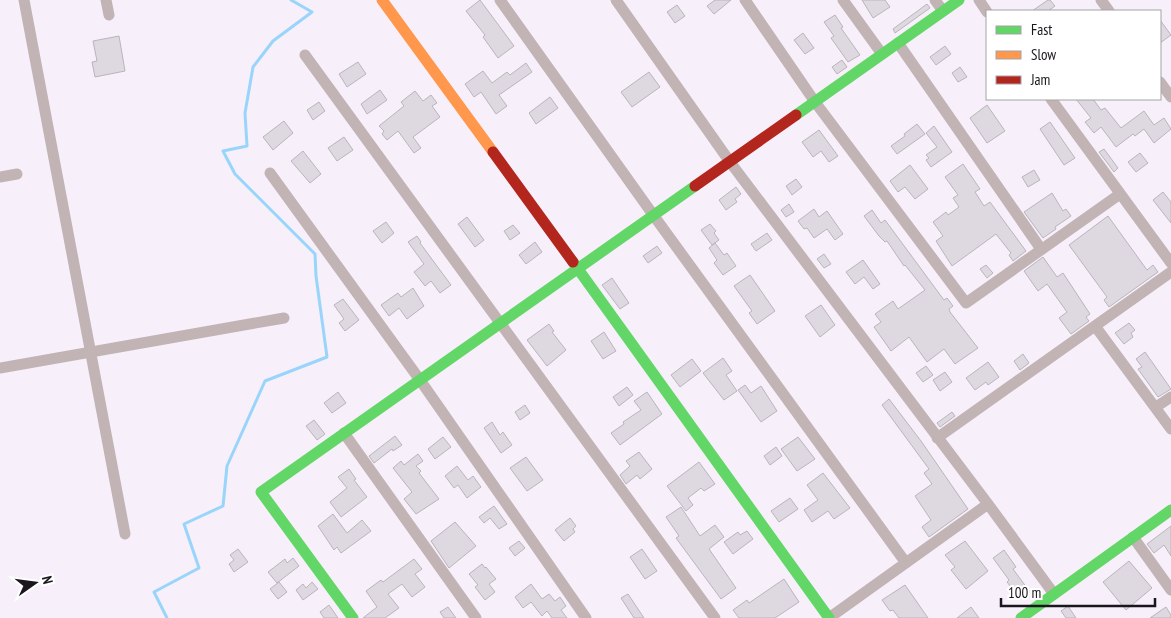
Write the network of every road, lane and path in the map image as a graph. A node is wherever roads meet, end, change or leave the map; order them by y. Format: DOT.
graph roads {
  1 [pos="24,0"];
  2 [pos="106,0"];
  3 [pos="382,0"];
  4 [pos="500,0"];
  5 [pos="616,0"];
  6 [pos="745,0"];
  7 [pos="843,0"];
  8 [pos="935,0"];
  9 [pos="958,0"];
  10 [pos="979,0"];
  11 [pos="986,10"];
  12 [pos="943,11"];
  13 [pos="109,15"];
  14 [pos="898,43"];
  15 [pos="882,54"];
  16 [pos="305,55"];
  17 [pos="1161,83"];
  18 [pos="1171,97"];
  19 [pos="1052,100"];
  20 [pos="815,102"];
  21 [pos="730,162"];
  22 [pos="270,172"];
  23 [pos="18,174"];
  24 [pos="0,177"];
  25 [pos="1120,194"];
  26 [pos="654,216"];
  27 [pos="1041,250"];
  28 [pos="1171,263"];
  29 [pos="578,268"];
  30 [pos="1171,272"];
  31 [pos="284,318"];
  32 [pos="500,323"];
  33 [pos="1095,326"];
  34 [pos="91,352"];
  35 [pos="0,368"];
  36 [pos="420,380"];
  37 [pos="1171,397"];
  38 [pos="1156,407"];
  39 [pos="1171,429"];
  40 [pos="344,433"];
  41 [pos="937,438"];
  42 [pos="988,504"];
  43 [pos="1171,510"];
  44 [pos="125,534"];
  45 [pos="1134,537"];
  46 [pos="906,563"];
  47 [pos="1171,590"];
  48 [pos="1054,594"];
  49 [pos="353,618"];
  50 [pos="476,618"];
  51 [pos="586,618"];
  52 [pos="714,618"];
  53 [pos="829,618"];
  54 [pos="1021,618"];
  1 -- 34 [label="street"];
  2 -- 13 [label="street"];
  3 -- 29 [label="street"];
  4 -- 26 [label="street"];
  5 -- 21 [label="street"];
  6 -- 20 [label="street"];
  7 -- 15 [label="street"];
  8 -- 12 [label="street"];
  9 -- 12 [label="street"];
  10 -- 11 [label="street"];
  12 -- 14 [label="street"];
  14 -- 15 [label="street"];
  14 -- 27 [label="street"];
  15 -- 20 [label="street"];
  16 -- 32 [label="street"];
  17 -- 18 [label="street"];
  19 -- 25 [label="street"];
  20 -- 21 [label="street"];
  20 -- 27 [label="street"];
  21 -- 26 [label="street"];
  21 -- 41 [label="street"];
  22 -- 36 [label="street"];
  23 -- 24 [label="street"];
  25 -- 27 [label="street"];
  25 -- 28 [label="street"];
  26 -- 29 [label="street"];
  26 -- 46 [label="street"];
  29 -- 32 [label="street"];
  29 -- 53 [label="street"];
  30 -- 33 [label="street"];
  31 -- 34 [label="street"];
  32 -- 36 [label="street"];
  32 -- 52 [label="street"];
  33 -- 38 [label="street"];
  33 -- 41 [label="street"];
  34 -- 35 [label="street"];
  34 -- 44 [label="street"];
  36 -- 40 [label="street"];
  36 -- 51 [label="street"];
  37 -- 38 [label="street"];
  38 -- 39 [label="street"];
  40 -- 49 [label="street"];
  40 -- 50 [label="street"];
  41 -- 42 [label="street"];
  42 -- 46 [label="street"];
  42 -- 48 [label="street"];
  43 -- 45 [label="street"];
  45 -- 47 [label="street"];
  45 -- 48 [label="street"];
  46 -- 53 [label="street"];
  48 -- 54 [label="street"];
}
